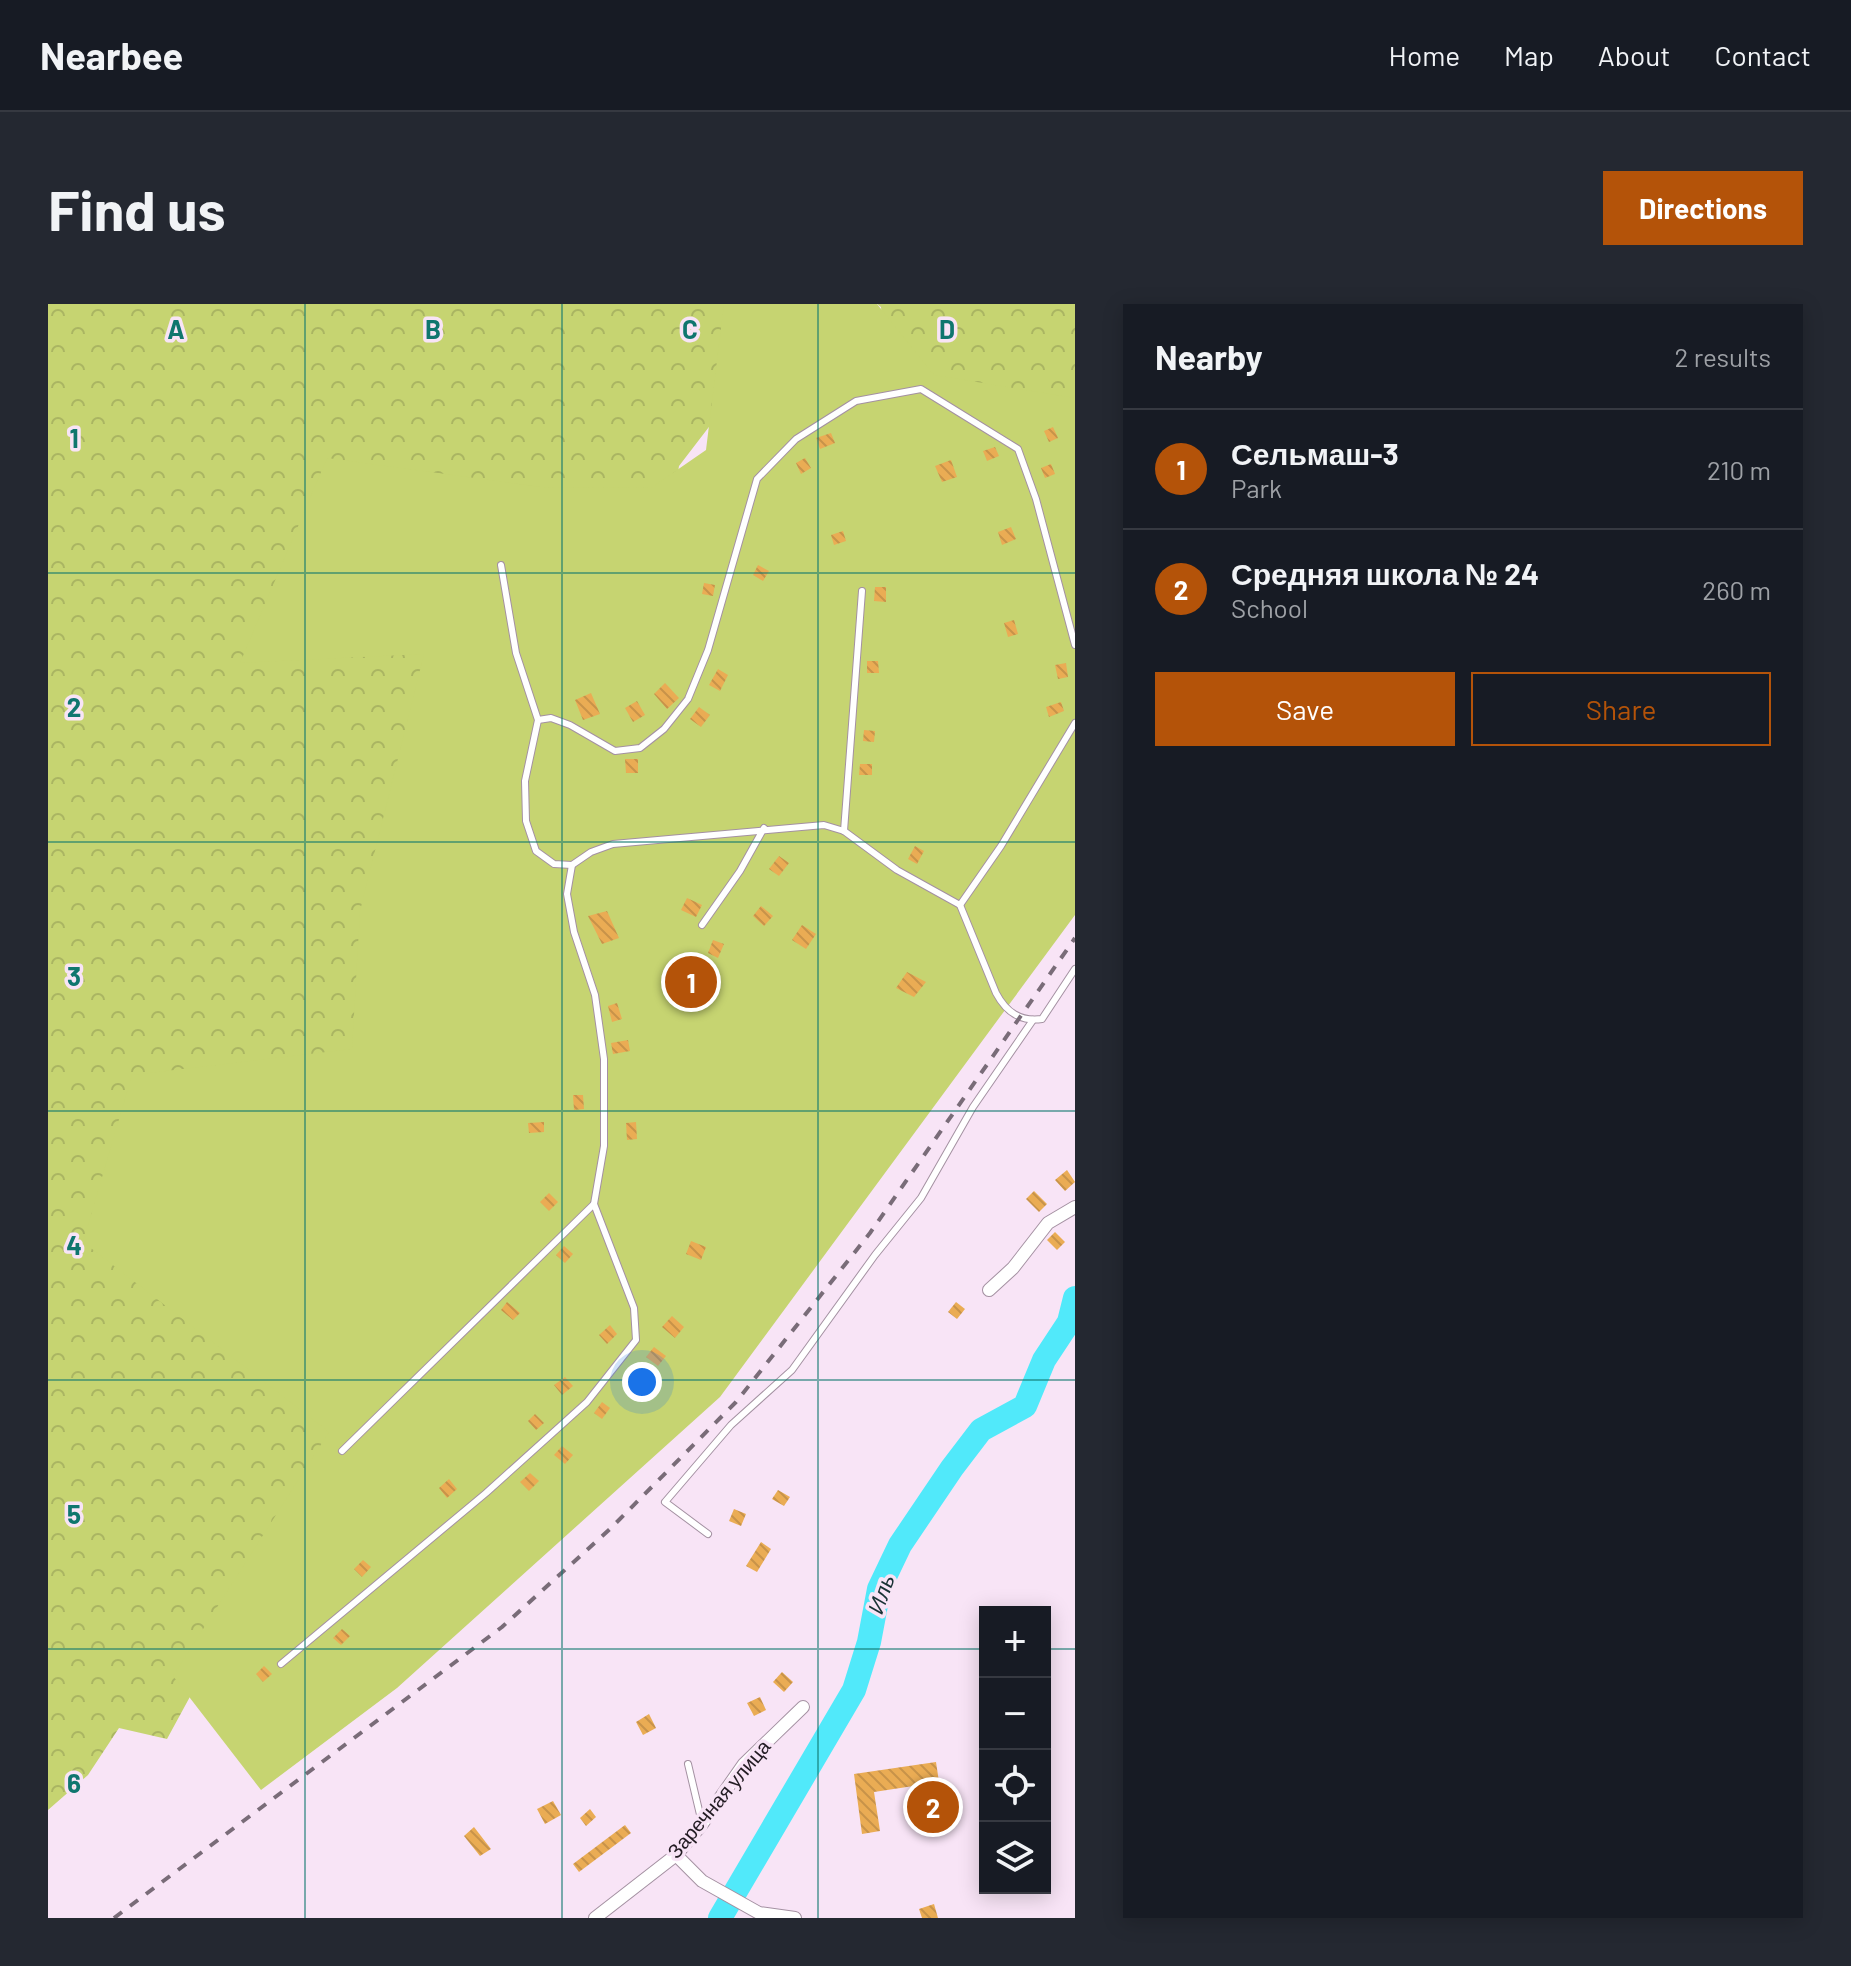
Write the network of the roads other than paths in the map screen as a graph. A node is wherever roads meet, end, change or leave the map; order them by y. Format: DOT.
graph roads {
  1 [pos="501,565"];
  2 [pos="862,591"];
  3 [pos="1075,645"];
  4 [pos="538,720"];
  5 [pos="1075,723"];
  6 [pos="764,828"];
  7 [pos="844,831"];
  8 [pos="572,865"];
  9 [pos="960,905"];
  10 [pos="702,925"];
  11 [pos="1075,969"];
  12 [pos="1033,1020"];
  13 [pos="594,1204"];
  14 [pos="1075,1207"];
  15 [pos="989,1290"];
  16 [pos="342,1451"];
  17 [pos="708,1534"];
  18 [pos="281,1664"];
  19 [pos="803,1707"];
  20 [pos="688,1764"];
  21 [pos="702,1824"];
  22 [pos="676,1855"];
  23 [pos="595,1918"];
  24 [pos="795,1918"];
  1 -- 4 [label="lane"];
  2 -- 7 [label="lane"];
  3 -- 4 [label="lane"];
  4 -- 8 [label="lane"];
  5 -- 9 [label="lane"];
  6 -- 7 [label="lane"];
  6 -- 8 [label="lane"];
  6 -- 10 [label="lane"];
  7 -- 9 [label="lane"];
  8 -- 13 [label="lane"];
  9 -- 12 [label="lane"];
  11 -- 12 [label="lane"];
  12 -- 17 [label="lane"];
  13 -- 16 [label="lane"];
  13 -- 18 [label="lane"];
  14 -- 15 [label="street"];
  19 -- 21 [label="street, Заречная улица"];
  20 -- 21 [label="lane"];
  21 -- 22 [label="street, Заречная улица"];
  22 -- 23 [label="street, Заречная улица"];
  22 -- 24 [label="street"];
}
